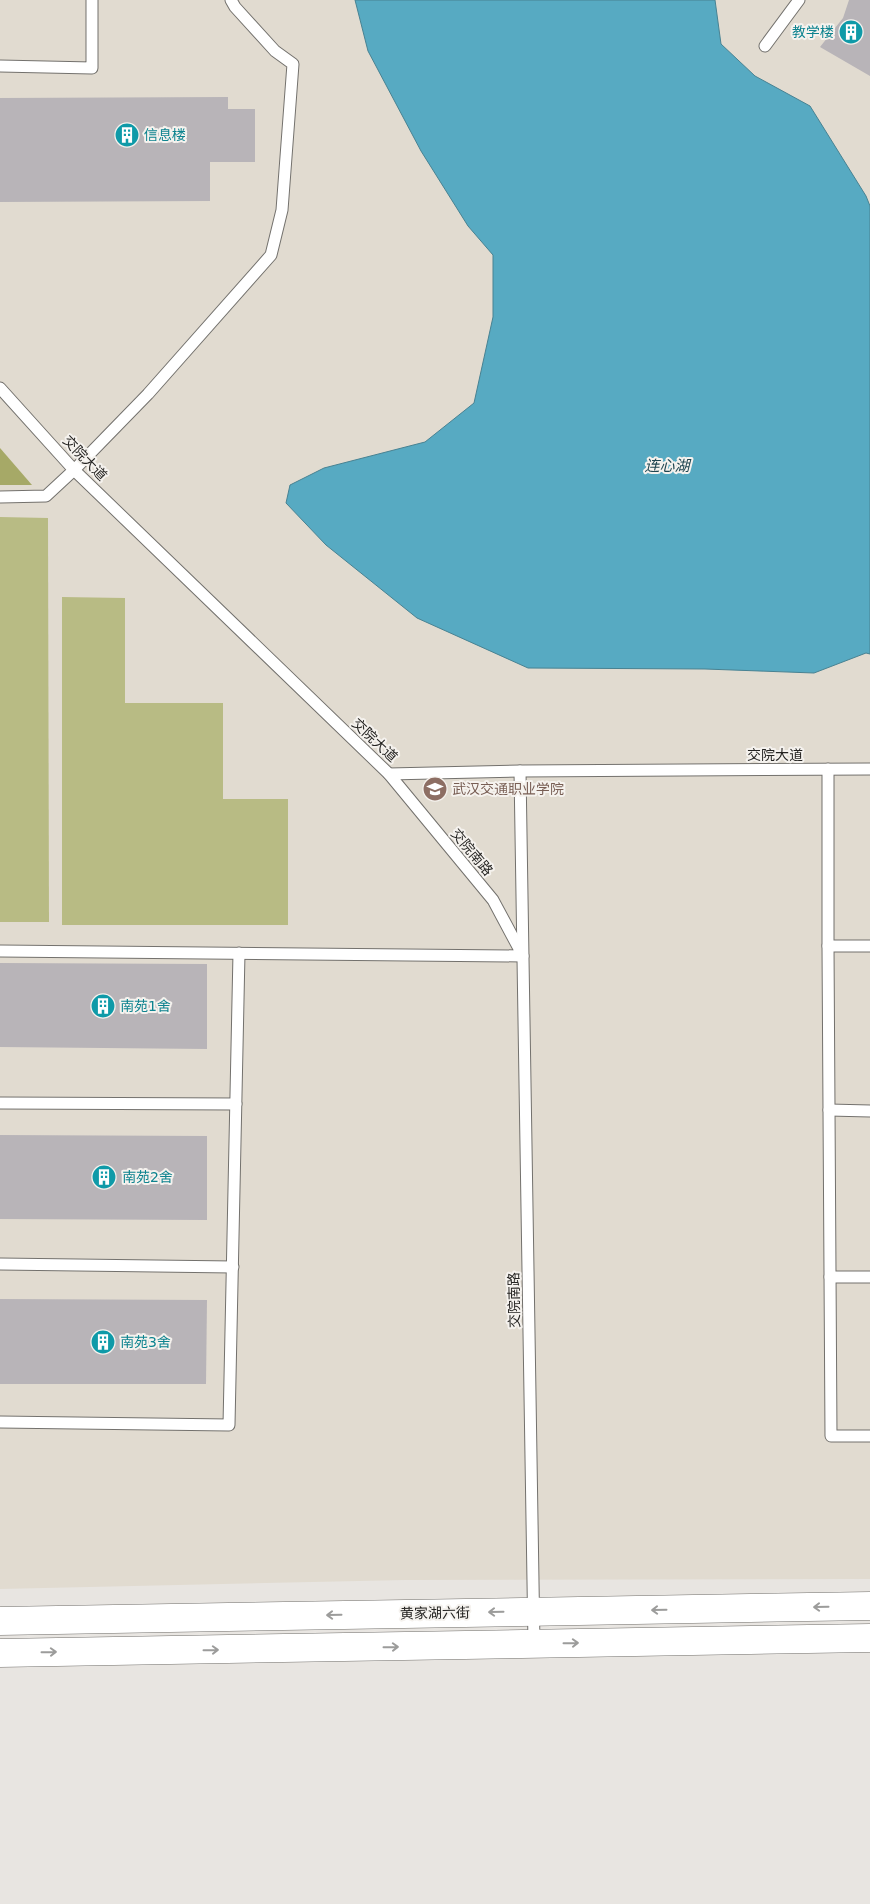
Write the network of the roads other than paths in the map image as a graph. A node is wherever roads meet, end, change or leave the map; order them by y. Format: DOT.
graph roads {
  1 [pos="92,0"];
  2 [pos="231,0"];
  3 [pos="799,0"];
  4 [pos="765,46"];
  5 [pos="0,66"];
  6 [pos="0,388"];
  7 [pos="74,470"];
  8 [pos="0,497"];
  9 [pos="828,769"];
  10 [pos="870,769"];
  11 [pos="520,771"];
  12 [pos="389,774"];
  13 [pos="828,946"];
  14 [pos="870,946"];
  15 [pos="0,951"];
  16 [pos="239,953"];
  17 [pos="523,956"];
  18 [pos="0,1103"];
  19 [pos="236,1104"];
  20 [pos="829,1110"];
  21 [pos="870,1111"];
  22 [pos="0,1264"];
  23 [pos="233,1267"];
  24 [pos="830,1277"];
  25 [pos="870,1277"];
  26 [pos="0,1422"];
  27 [pos="870,1436"];
  28 [pos="870,1606"];
  29 [pos="534,1611"];
  30 [pos="0,1621"];
  31 [pos="870,1638"];
  32 [pos="534,1644"];
  33 [pos="0,1653"];
  1 -- 5 [label="lane"];
  2 -- 7 [label="lane"];
  3 -- 4 [label="lane"];
  6 -- 7 [label="lane, 交院大道"];
  7 -- 8 [label="lane"];
  7 -- 12 [label="lane, 交院大道"];
  9 -- 10 [label="lane, 交院大道"];
  9 -- 11 [label="lane, 交院大道"];
  9 -- 13 [label="lane"];
  11 -- 12 [label="lane, 交院大道"];
  11 -- 17 [label="lane, 交院南路"];
  12 -- 17 [label="lane, 交院南路"];
  13 -- 14 [label="lane"];
  13 -- 20 [label="lane"];
  15 -- 16 [label="lane"];
  16 -- 17 [label="lane"];
  16 -- 19 [label="lane"];
  17 -- 29 [label="lane, 交院南路"];
  18 -- 19 [label="lane"];
  19 -- 23 [label="lane"];
  20 -- 21 [label="lane"];
  20 -- 24 [label="lane"];
  22 -- 23 [label="lane"];
  23 -- 26 [label="lane"];
  24 -- 25 [label="lane"];
  24 -- 27 [label="lane"];
  28 -- 29 [label="street, 黄家湖六街, one-way"];
  29 -- 30 [label="street, 黄家湖六街, one-way"];
  29 -- 32 [label="lane, 交院南路"];
  32 -- 31 [label="street, one-way"];
  33 -- 32 [label="street, one-way"];
}
